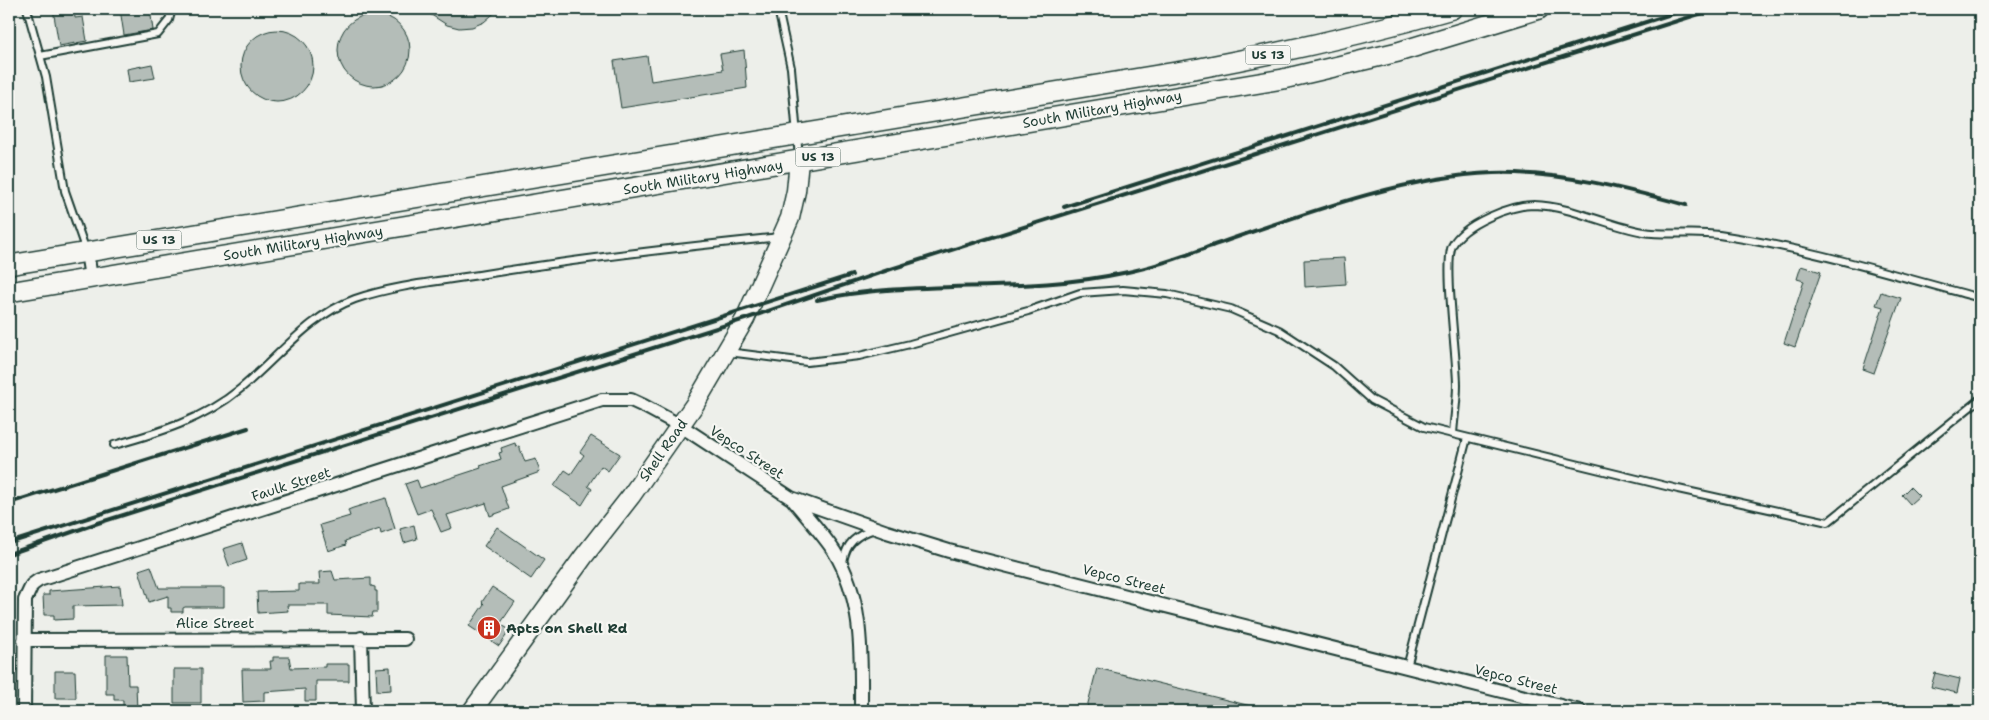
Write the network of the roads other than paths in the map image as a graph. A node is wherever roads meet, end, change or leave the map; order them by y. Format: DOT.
graph roads {
  1 [pos="27,9"];
  2 [pos="172,9"];
  3 [pos="778,9"];
  4 [pos="1452,9"];
  5 [pos="1538,9"];
  6 [pos="40,56"];
  7 [pos="795,134"];
  8 [pos="799,160"];
  9 [pos="781,237"];
  10 [pos="87,252"];
  11 [pos="9,265"];
  12 [pos="91,278"];
  13 [pos="9,292"];
  14 [pos="1980,298"];
  15 [pos="725,352"];
  16 [pos="1980,399"];
  17 [pos="680,426"];
  18 [pos="1453,434"];
  19 [pos="1467,438"];
  20 [pos="114,445"];
  21 [pos="791,498"];
  22 [pos="876,529"];
  23 [pos="842,566"];
  24 [pos="362,638"];
  25 [pos="405,639"];
  26 [pos="24,640"];
  27 [pos="1408,667"];
  28 [pos="24,711"];
  29 [pos="363,711"];
  30 [pos="472,711"];
  31 [pos="861,711"];
  32 [pos="1580,711"];
  1 -- 6 [label="lane"];
  2 -- 6 [label="lane"];
  3 -- 7 [label="lane"];
  4 -- 7 [label="main road, South Military Highway / US 13"];
  5 -- 8 [label="main road, South Military Highway / US 13"];
  6 -- 10 [label="lane"];
  7 -- 8 [label="lane"];
  7 -- 10 [label="main road, South Military Highway / US 13"];
  8 -- 9 [label="street, Shell Road"];
  8 -- 12 [label="main road, South Military Highway / US 13"];
  9 -- 15 [label="street, Shell Road"];
  9 -- 20 [label="lane"];
  10 -- 11 [label="main road, South Military Highway / US 13"];
  10 -- 12 [label="street"];
  12 -- 13 [label="main road, South Military Highway / US 13"];
  14 -- 18 [label="lane"];
  15 -- 17 [label="street, Shell Road"];
  15 -- 18 [label="lane"];
  16 -- 19 [label="lane"];
  17 -- 21 [label="street, Vepco Street"];
  17 -- 26 [label="street, Faulk Street"];
  17 -- 30 [label="street, Shell Road"];
  18 -- 19 [label="lane"];
  19 -- 27 [label="lane"];
  21 -- 22 [label="street, Vepco Street"];
  21 -- 23 [label="street"];
  22 -- 23 [label="lane"];
  22 -- 27 [label="street, Vepco Street"];
  23 -- 31 [label="street"];
  24 -- 25 [label="street, Alice Street"];
  24 -- 26 [label="street, Alice Street"];
  24 -- 29 [label="street"];
  26 -- 28 [label="street, Faulk Street"];
  27 -- 32 [label="street, Vepco Street"];
}
